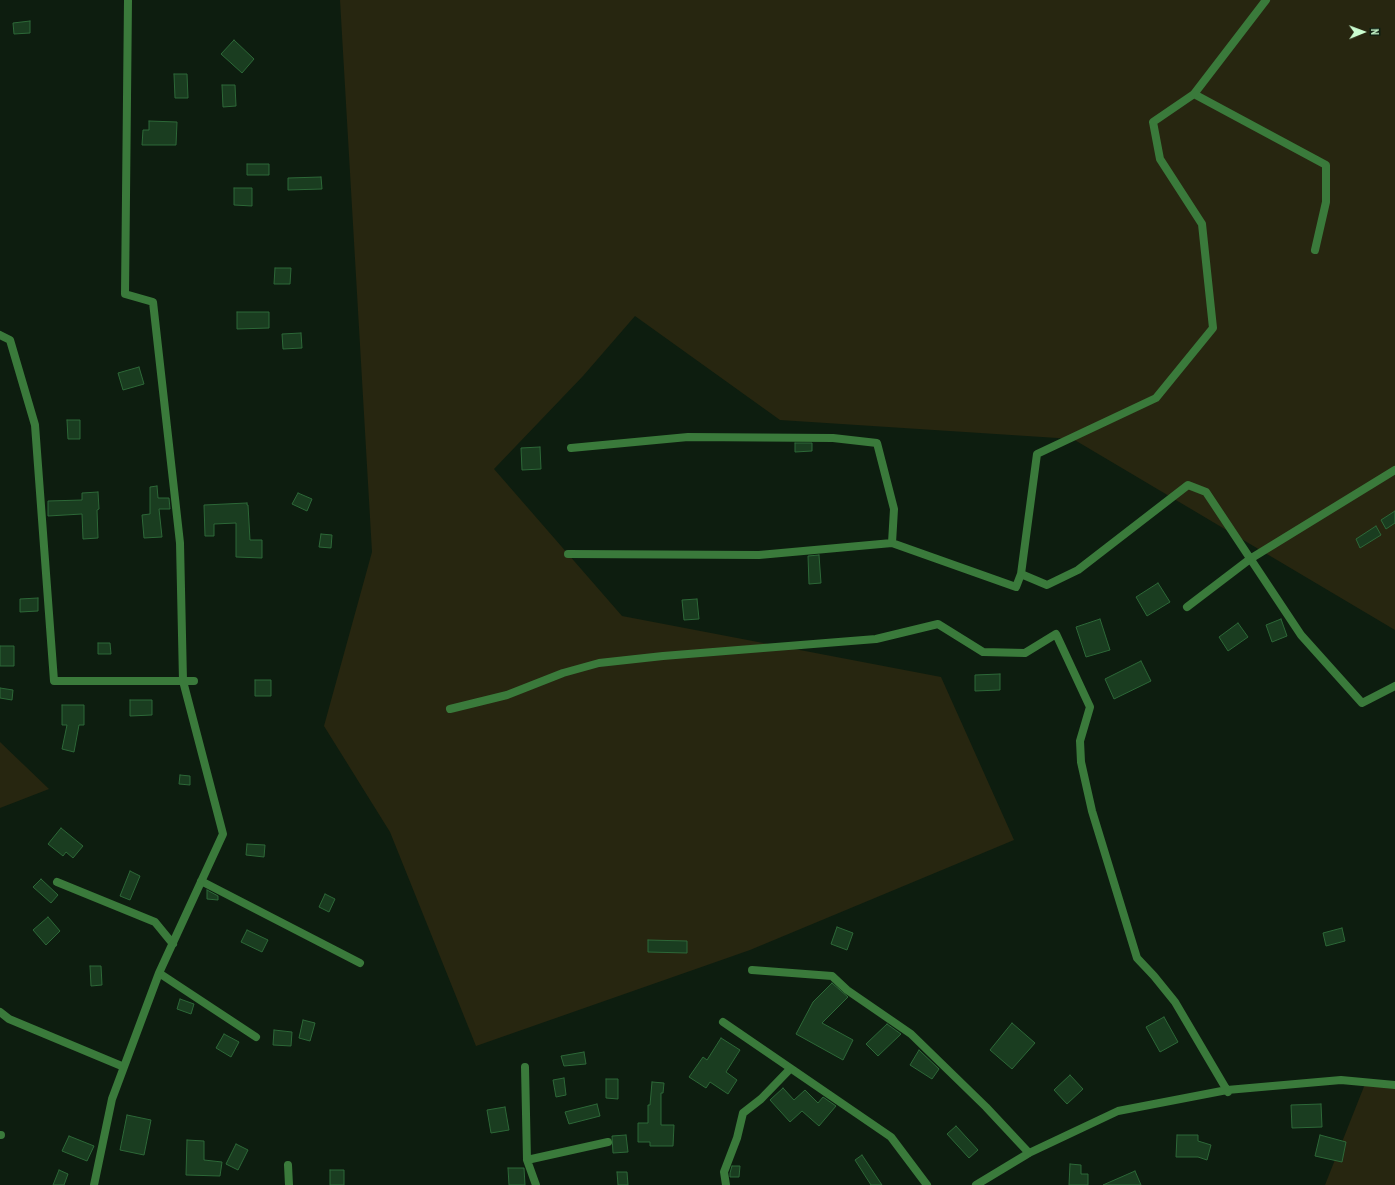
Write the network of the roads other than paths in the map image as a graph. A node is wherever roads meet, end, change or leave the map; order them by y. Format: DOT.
graph roads {
  1 [pos="128,0"];
  2 [pos="1266,0"];
  3 [pos="1194,94"];
  4 [pos="1315,250"];
  5 [pos="0,335"];
  6 [pos="571,448"];
  7 [pos="1395,470"];
  8 [pos="892,543"];
  9 [pos="568,554"];
  10 [pos="1250,559"];
  11 [pos="1021,574"];
  12 [pos="1187,608"];
  13 [pos="183,681"];
  14 [pos="194,681"];
  15 [pos="1395,686"];
  16 [pos="450,709"];
  17 [pos="202,881"];
  18 [pos="56,882"];
  19 [pos="173,944"];
  20 [pos="360,963"];
  21 [pos="752,970"];
  22 [pos="159,973"];
  23 [pos="0,1012"];
  24 [pos="723,1022"];
  25 [pos="256,1037"];
  26 [pos="124,1067"];
  27 [pos="525,1067"];
  28 [pos="790,1068"];
  29 [pos="1395,1084"];
  30 [pos="1228,1091"];
  31 [pos="608,1142"];
  32 [pos="1029,1152"];
  33 [pos="527,1160"];
  34 [pos="288,1165"];
  35 [pos="94,1185"];
  36 [pos="289,1185"];
  37 [pos="536,1185"];
  38 [pos="726,1185"];
  39 [pos="927,1185"];
  40 [pos="976,1185"];
  1 -- 13 [label="street"];
  2 -- 3 [label="street"];
  3 -- 4 [label="street"];
  3 -- 11 [label="street"];
  5 -- 13 [label="street"];
  6 -- 8 [label="street"];
  7 -- 10 [label="street"];
  8 -- 9 [label="street"];
  8 -- 11 [label="street"];
  10 -- 11 [label="street"];
  10 -- 12 [label="street"];
  10 -- 15 [label="street"];
  13 -- 14 [label="street"];
  13 -- 17 [label="street"];
  16 -- 30 [label="street"];
  17 -- 19 [label="street"];
  17 -- 20 [label="street"];
  18 -- 19 [label="street"];
  19 -- 22 [label="street"];
  21 -- 32 [label="street"];
  22 -- 25 [label="street"];
  22 -- 26 [label="street"];
  23 -- 26 [label="street"];
  24 -- 28 [label="street"];
  26 -- 35 [label="street"];
  27 -- 33 [label="street"];
  28 -- 38 [label="street"];
  28 -- 39 [label="street"];
  29 -- 30 [label="street"];
  30 -- 32 [label="street"];
  31 -- 33 [label="street"];
  32 -- 40 [label="street"];
  33 -- 37 [label="street"];
  34 -- 36 [label="street"];
}
